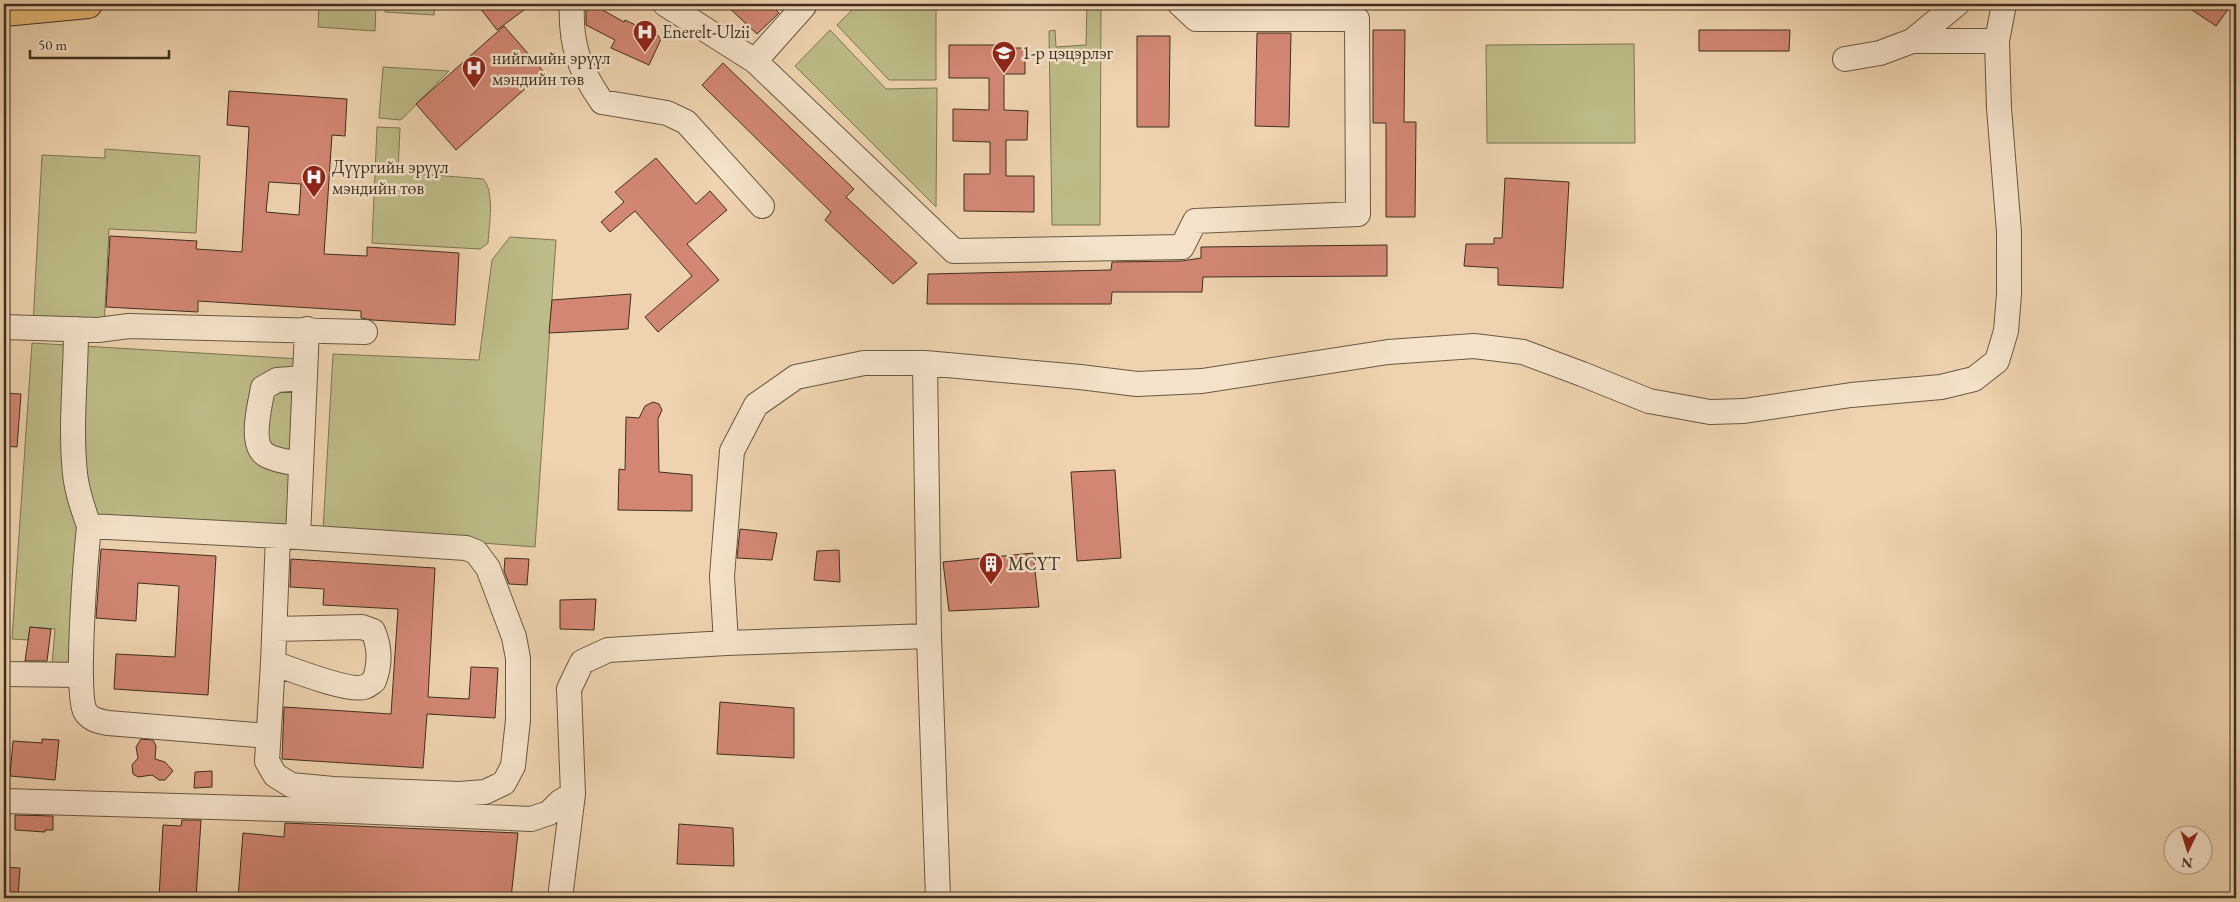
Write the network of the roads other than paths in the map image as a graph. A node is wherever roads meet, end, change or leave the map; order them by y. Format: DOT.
graph roads {
  1 [pos="88,4"];
  2 [pos="572,4"];
  3 [pos="665,4"];
  4 [pos="801,4"];
  5 [pos="1180,4"];
  6 [pos="1957,4"];
  7 [pos="2008,8"];
  8 [pos="4,12"];
  9 [pos="1912,41"];
  10 [pos="1997,41"];
  11 [pos="1845,59"];
  12 [pos="755,61"];
  13 [pos="762,206"];
  14 [pos="4,326"];
  15 [pos="76,329"];
  16 [pos="306,330"];
  17 [pos="365,332"];
  18 [pos="925,363"];
  19 [pos="304,378"];
  20 [pos="301,464"];
  21 [pos="89,526"];
  22 [pos="288,536"];
  23 [pos="274,629"];
  24 [pos="929,636"];
  25 [pos="726,643"];
  26 [pos="273,663"];
  27 [pos="4,674"];
  28 [pos="82,676"];
  29 [pos="268,736"];
  30 [pos="573,794"];
  31 [pos="4,801"];
  32 [pos="560,898"];
  33 [pos="938,898"];
  1 -- 8 [label="main road"];
  2 -- 13 [label="street"];
  3 -- 12 [label="street"];
  4 -- 12 [label="street"];
  5 -- 12 [label="street"];
  6 -- 9 [label="street"];
  7 -- 10 [label="street"];
  9 -- 10 [label="street"];
  9 -- 11 [label="street"];
  10 -- 18 [label="street"];
  14 -- 15 [label="street"];
  15 -- 16 [label="street"];
  15 -- 21 [label="street"];
  16 -- 17 [label="street"];
  16 -- 19 [label="street"];
  18 -- 24 [label="street"];
  18 -- 25 [label="street"];
  19 -- 20 [label="street"];
  19 -- 20 [label="street"];
  20 -- 22 [label="street"];
  21 -- 22 [label="street"];
  21 -- 28 [label="street"];
  22 -- 23 [label="street"];
  22 -- 29 [label="street"];
  23 -- 26 [label="street"];
  23 -- 26 [label="street"];
  24 -- 25 [label="street"];
  24 -- 33 [label="street"];
  25 -- 30 [label="street"];
  26 -- 29 [label="street"];
  27 -- 28 [label="street"];
  28 -- 29 [label="street"];
  30 -- 31 [label="street"];
  30 -- 32 [label="street"];
}
